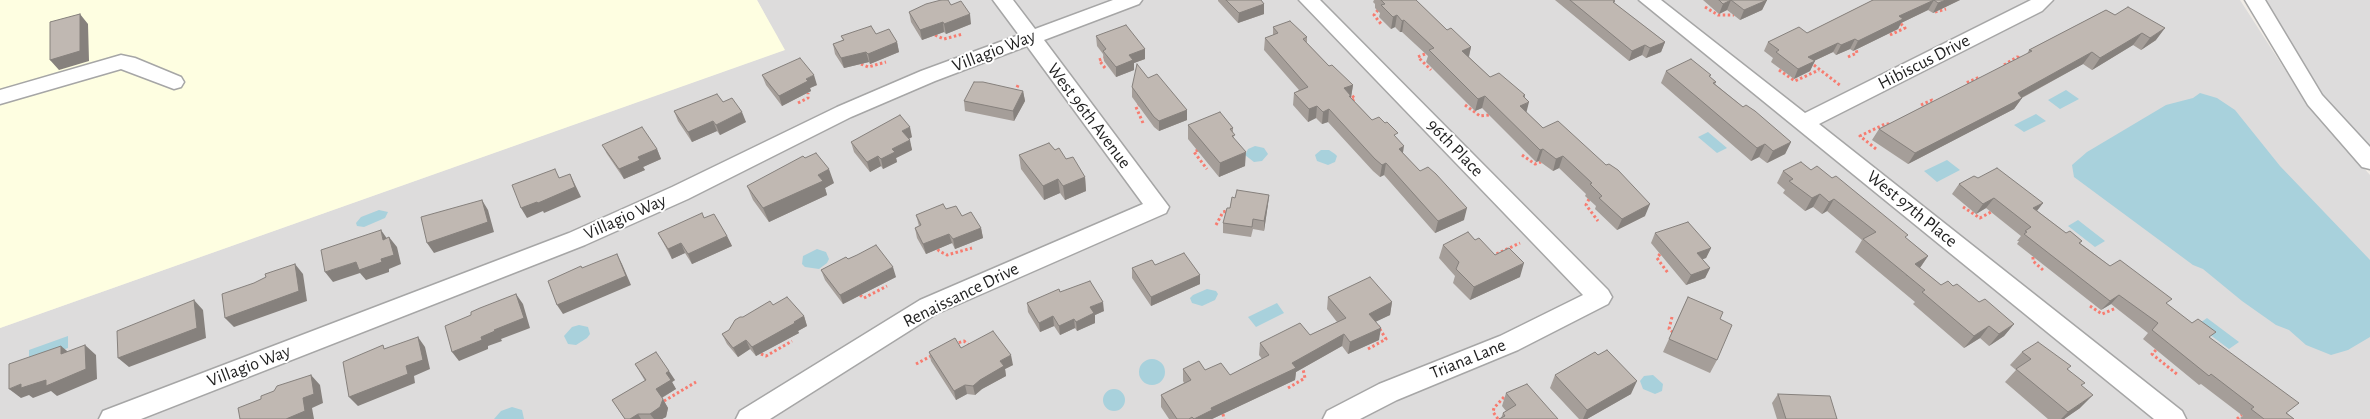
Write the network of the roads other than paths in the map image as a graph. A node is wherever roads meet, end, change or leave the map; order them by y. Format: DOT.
graph roads {
  1 [pos="1003,0"];
  2 [pos="1132,0"];
  3 [pos="1309,0"];
  4 [pos="1649,0"];
  5 [pos="2043,0"];
  6 [pos="2255,0"];
  7 [pos="1030,37"];
  8 [pos="174,82"];
  9 [pos="0,97"];
  10 [pos="1804,123"];
  11 [pos="2370,161"];
  12 [pos="1158,207"];
  13 [pos="1600,297"];
  14 [pos="112,419"];
  15 [pos="749,419"];
  16 [pos="1336,419"];
  17 [pos="2173,419"];
  1 -- 7 [label="street, West 96th Avenue"];
  2 -- 7 [label="street, Villagio Way"];
  3 -- 13 [label="street, 96th Place"];
  4 -- 10 [label="street, West 97th Place"];
  5 -- 10 [label="street, Hibiscus Drive"];
  6 -- 11 [label="street"];
  7 -- 12 [label="street, West 96th Avenue"];
  7 -- 14 [label="street, Villagio Way"];
  8 -- 9 [label="street"];
  10 -- 17 [label="street, West 97th Place"];
  12 -- 15 [label="street, Renaissance Drive"];
  13 -- 16 [label="street, Triana Lane"];
}
